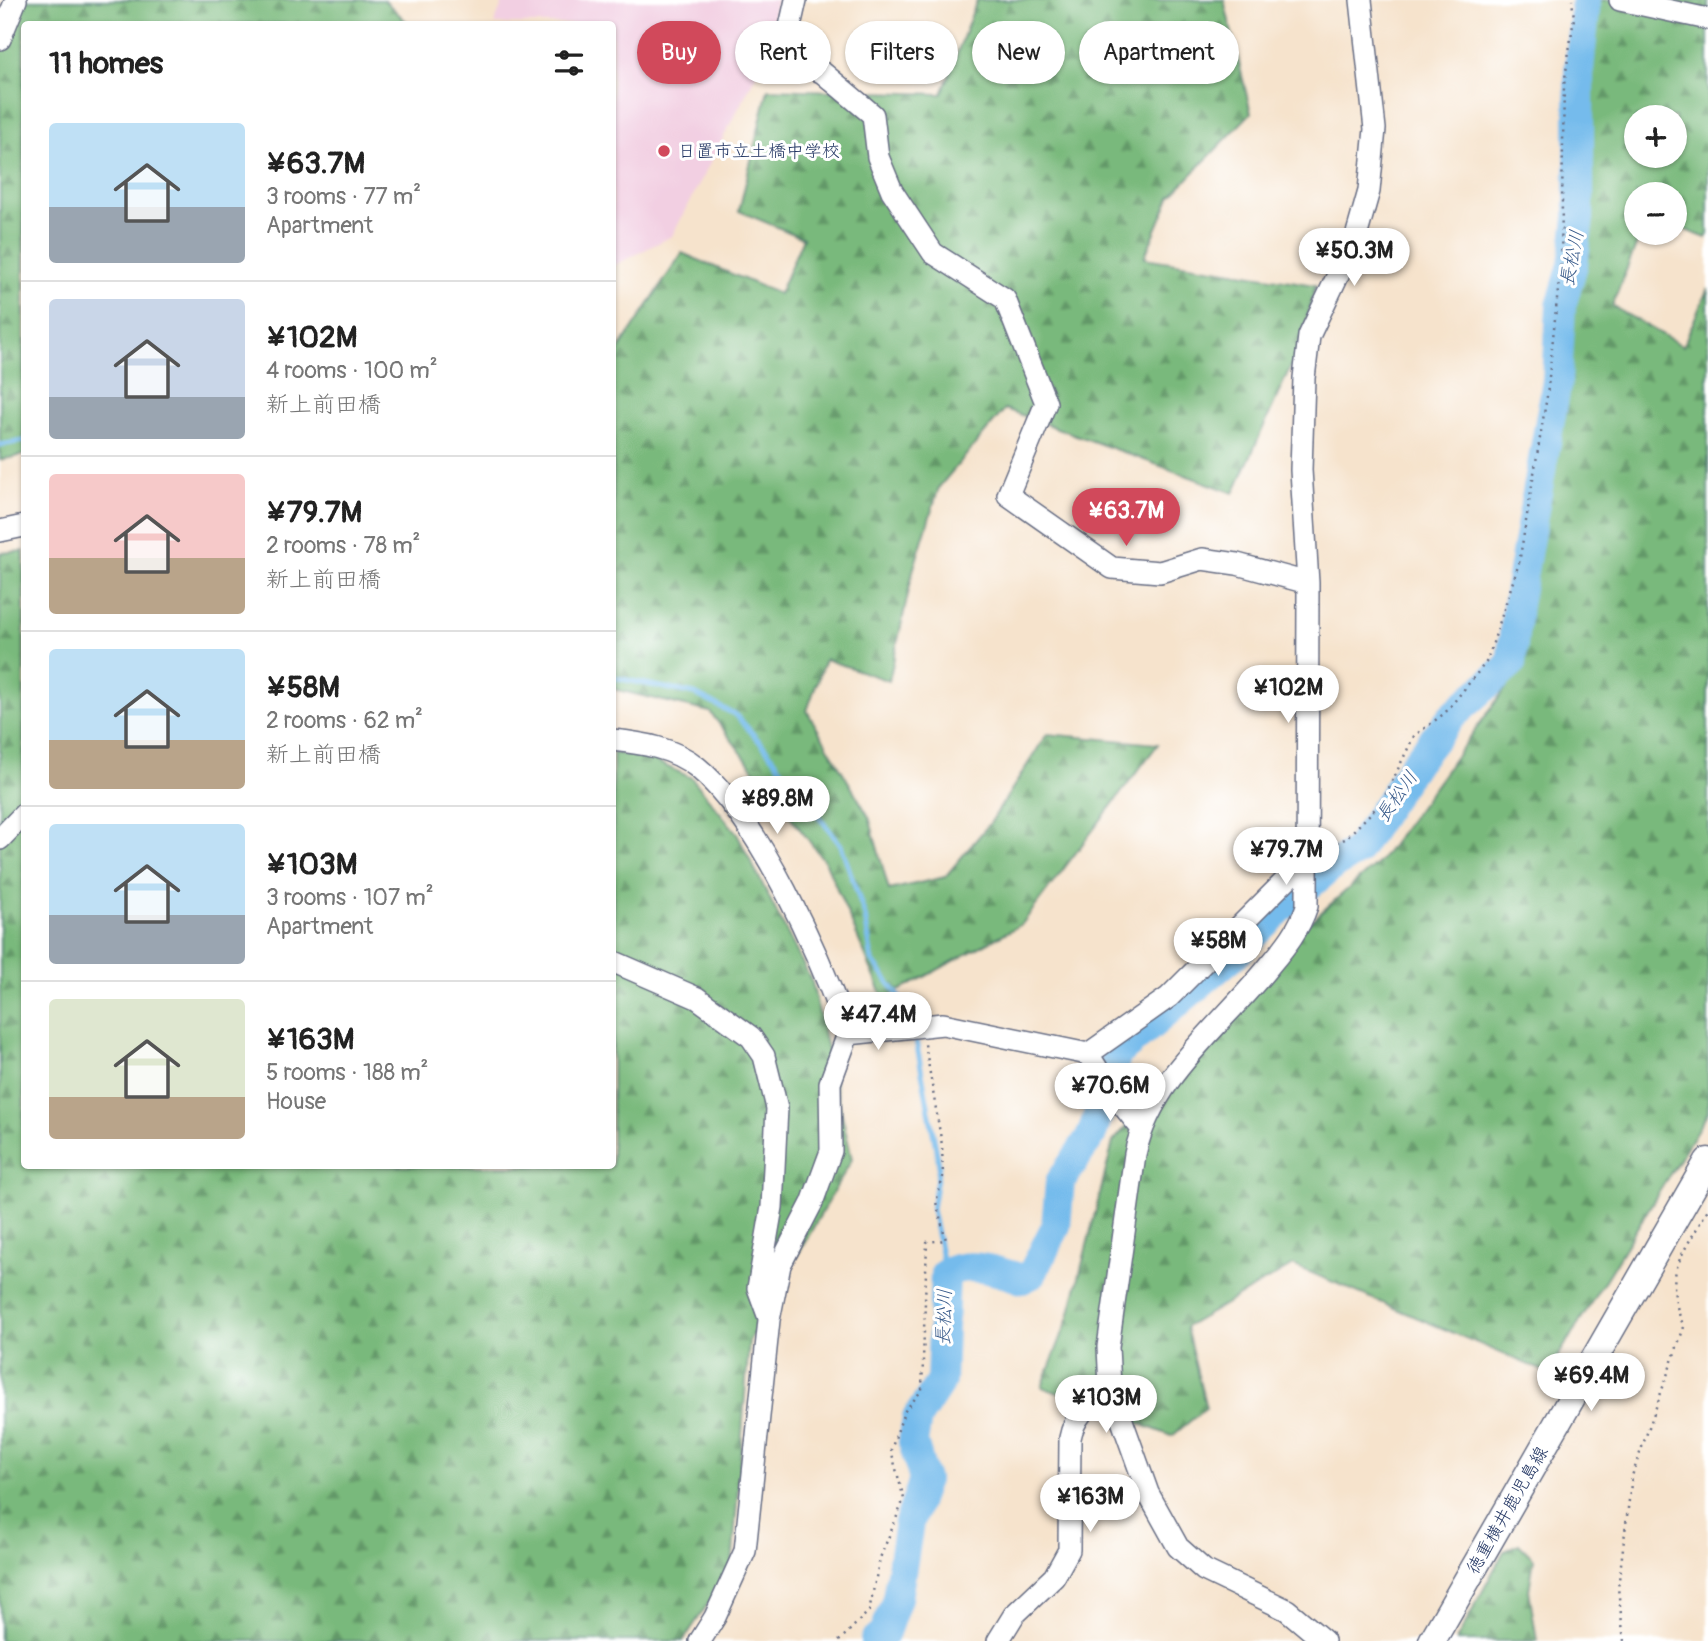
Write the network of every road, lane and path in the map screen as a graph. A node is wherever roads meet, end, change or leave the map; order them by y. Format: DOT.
graph roads {
  1 [pos="16,0"];
  2 [pos="796,0"];
  3 [pos="1362,0"];
  4 [pos="1572,0"];
  5 [pos="1621,0"];
  6 [pos="1708,19"];
  7 [pos="0,39"];
  8 [pos="21,527"];
  9 [pos="0,531"];
  10 [pos="1308,583"];
  11 [pos="616,740"];
  12 [pos="21,817"];
  13 [pos="0,839"];
  14 [pos="1308,863"];
  15 [pos="616,963"];
  16 [pos="912,1026"];
  17 [pos="849,1034"];
  18 [pos="1091,1060"];
  19 [pos="1141,1128"];
  20 [pos="1708,1161"];
  21 [pos="1708,1209"];
  22 [pos="769,1320"];
  23 [pos="1110,1387"];
  24 [pos="700,1641"];
  25 [pos="839,1641"];
  26 [pos="998,1641"];
  27 [pos="1324,1641"];
  28 [pos="1433,1641"];
  29 [pos="1624,1641"];
  1 -- 7 [label="street"];
  2 -- 10 [label="street"];
  3 -- 10 [label="street"];
  4 -- 14 [label="path"];
  5 -- 6 [label="street"];
  8 -- 9 [label="street"];
  10 -- 14 [label="street"];
  11 -- 17 [label="street"];
  12 -- 13 [label="street"];
  14 -- 18 [label="street"];
  14 -- 19 [label="street"];
  15 -- 22 [label="street"];
  16 -- 17 [label="street"];
  16 -- 18 [label="street"];
  16 -- 25 [label="path"];
  17 -- 22 [label="street"];
  18 -- 19 [label="street"];
  19 -- 23 [label="street"];
  20 -- 28 [label="main road, 徳重横井鹿児島線"];
  21 -- 29 [label="path"];
  22 -- 24 [label="street"];
  23 -- 26 [label="street"];
  23 -- 27 [label="street"];
}
